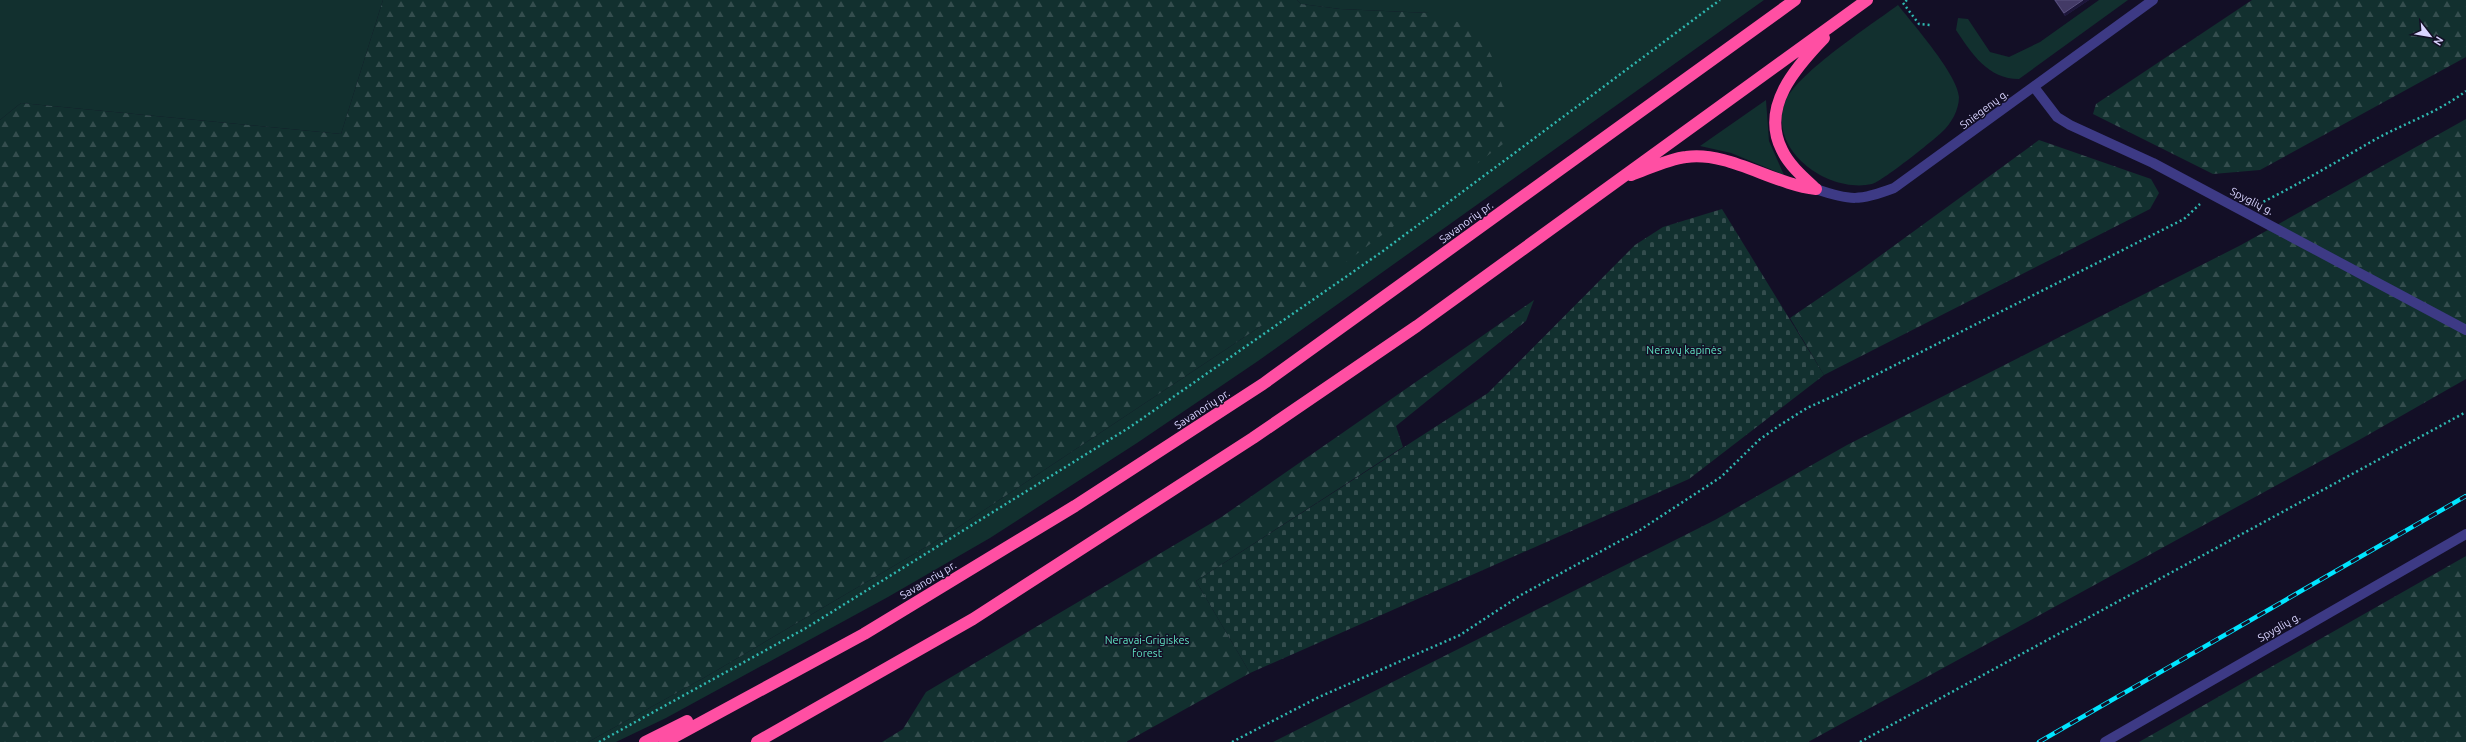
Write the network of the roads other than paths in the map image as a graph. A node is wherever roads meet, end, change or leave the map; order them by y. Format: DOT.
graph roads {
  1 [pos="1795,0"];
  2 [pos="1867,0"];
  3 [pos="2154,0"];
  4 [pos="1842,18"];
  5 [pos="2034,87"];
  6 [pos="1617,180"];
  7 [pos="1816,189"];
  8 [pos="2466,330"];
  9 [pos="2466,534"];
  10 [pos="864,634"];
  11 [pos="645,742"];
  12 [pos="665,742"];
  13 [pos="757,742"];
  14 [pos="2105,742"];
  1 -- 10 [label="highway, Savanorių pr."];
  2 -- 4 [label="highway"];
  3 -- 5 [label="street, Sniegenų g."];
  4 -- 6 [label="highway"];
  4 -- 7 [label="highway"];
  5 -- 7 [label="street, Sniegenų g."];
  5 -- 8 [label="street, Spyglių g."];
  6 -- 7 [label="highway"];
  6 -- 13 [label="highway"];
  9 -- 14 [label="street, Spyglių g."];
  10 -- 11 [label="highway"];
  10 -- 12 [label="highway, Savanorių pr."];
}
